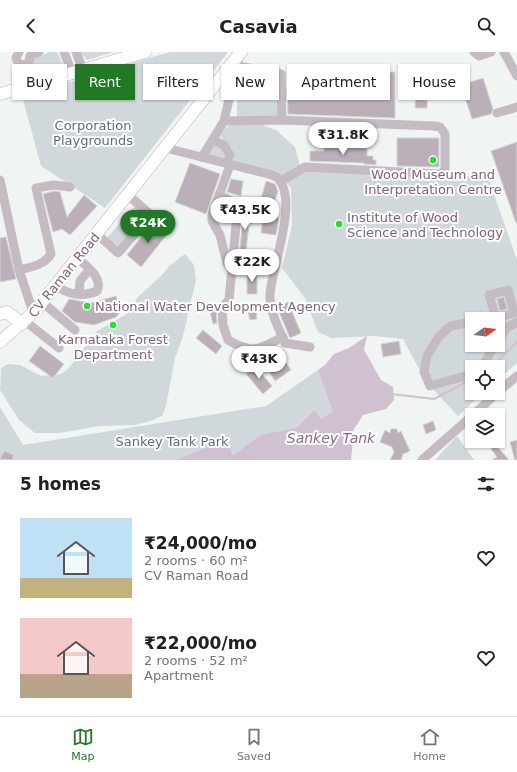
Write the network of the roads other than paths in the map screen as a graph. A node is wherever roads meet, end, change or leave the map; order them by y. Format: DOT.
graph roads {
  1 [pos="19,52"];
  2 [pos="39,52"];
  3 [pos="64,52"];
  4 [pos="76,52"];
  5 [pos="145,52"];
  6 [pos="474,52"];
  7 [pos="491,52"];
  8 [pos="504,52"];
  9 [pos="238,56"];
  10 [pos="77,64"];
  11 [pos="105,64"];
  12 [pos="75,68"];
  13 [pos="75,73"];
  14 [pos="516,73"];
  15 [pos="0,94"];
  16 [pos="517,107"];
  17 [pos="497,113"];
  18 [pos="282,120"];
  19 [pos="224,121"];
  20 [pos="212,140"];
  21 [pos="166,148"];
  22 [pos="202,157"];
  23 [pos="228,165"];
  24 [pos="0,180"];
  25 [pos="281,181"];
  26 [pos="70,187"];
  27 [pos="128,195"];
  28 [pos="219,195"];
  29 [pos="97,234"];
  30 [pos="227,263"];
  31 [pos="84,264"];
  32 [pos="19,270"];
  33 [pos="58,288"];
  34 [pos="79,294"];
  35 [pos="42,302"];
  36 [pos="32,309"];
  37 [pos="0,314"];
  38 [pos="22,322"];
  39 [pos="517,322"];
  40 [pos="465,323"];
  41 [pos="75,330"];
  42 [pos="505,331"];
  43 [pos="0,336"];
  44 [pos="283,337"];
  45 [pos="0,342"];
  46 [pos="310,346"];
  47 [pos="60,348"];
  48 [pos="465,376"];
  49 [pos="517,376"];
  50 [pos="505,387"];
  51 [pos="490,400"];
  52 [pos="480,408"];
  53 [pos="465,421"];
  54 [pos="422,460"];
  1 -- 2 [label="lane"];
  3 -- 12 [label="lane"];
  4 -- 10 [label="lane"];
  5 -- 11 [label="main road"];
  6 -- 7 [label="lane"];
  8 -- 14 [label="lane"];
  9 -- 18 [label="lane"];
  9 -- 19 [label="lane"];
  9 -- 21 [label="main road, CV Raman Road"];
  9 -- 36 [label="main road, CV Raman Road"];
  13 -- 15 [label="main road"];
  16 -- 17 [label="lane"];
  18 -- 19 [label="lane"];
  18 -- 25 [label="lane"];
  19 -- 20 [label="lane"];
  20 -- 22 [label="lane"];
  20 -- 23 [label="lane"];
  21 -- 22 [label="lane"];
  21 -- 27 [label="main road, CV Raman Road"];
  22 -- 23 [label="lane"];
  23 -- 25 [label="lane"];
  23 -- 28 [label="lane"];
  24 -- 32 [label="lane"];
  25 -- 44 [label="lane"];
  26 -- 32 [label="lane"];
  27 -- 29 [label="main road, CV Raman Road"];
  27 -- 29 [label="lane"];
  28 -- 30 [label="lane"];
  28 -- 44 [label="lane"];
  29 -- 31 [label="main road, CV Raman Road"];
  31 -- 33 [label="main road, CV Raman Road"];
  31 -- 34 [label="lane"];
  31 -- 34 [label="lane"];
  32 -- 36 [label="lane"];
  33 -- 34 [label="lane"];
  33 -- 35 [label="main road, CV Raman Road"];
  35 -- 38 [label="main road, CV Raman Road"];
  35 -- 41 [label="lane"];
  36 -- 38 [label="main road, CV Raman Road"];
  37 -- 38 [label="main road"];
  38 -- 43 [label="main road, CV Raman Road"];
  38 -- 45 [label="main road, CV Raman Road"];
  38 -- 47 [label="lane"];
  39 -- 42 [label="lane"];
  40 -- 48 [label="lane"];
  44 -- 46 [label="lane"];
  49 -- 50 [label="lane"];
  51 -- 52 [label="lane"];
  53 -- 54 [label="lane"];
}
